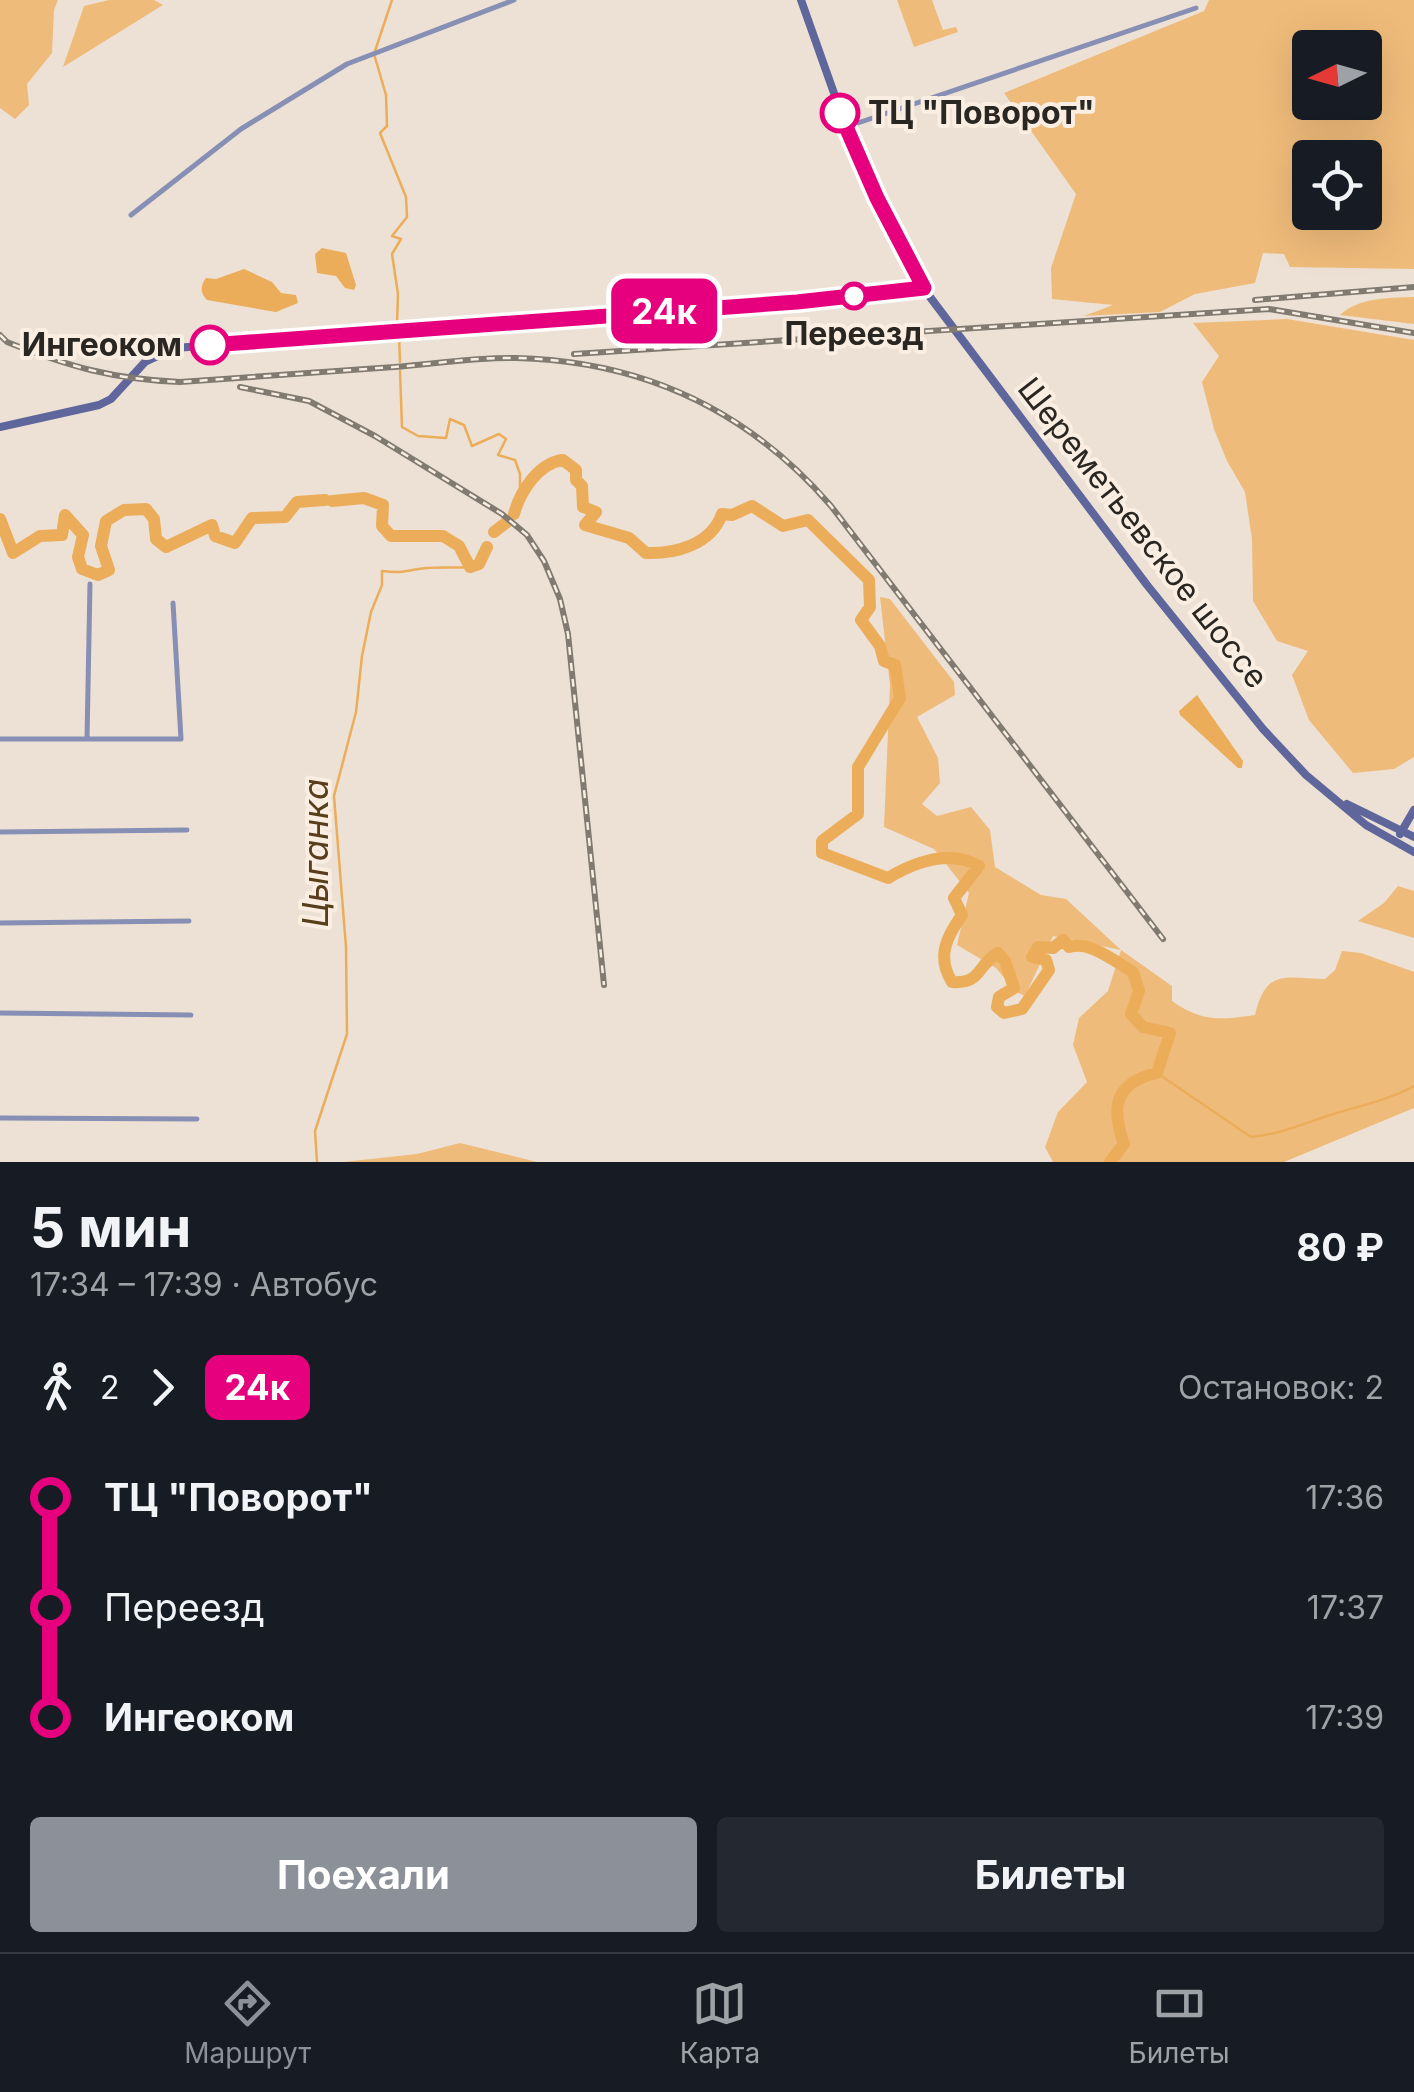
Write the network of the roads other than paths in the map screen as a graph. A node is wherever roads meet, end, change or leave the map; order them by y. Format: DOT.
graph roads {
  1 [pos="514,0"];
  2 [pos="801,0"];
  3 [pos="1196,8"];
  4 [pos="846,126"];
  5 [pos="131,216"];
  6 [pos="924,288"];
  7 [pos="0,427"];
  8 [pos="90,584"];
  9 [pos="172,603"];
  10 [pos="0,739"];
  11 [pos="87,739"];
  12 [pos="1334,798"];
  13 [pos="1414,810"];
  14 [pos="187,830"];
  15 [pos="1402,831"];
  16 [pos="0,832"];
  17 [pos="1414,837"];
  18 [pos="1396,842"];
  19 [pos="1414,852"];
  20 [pos="188,920"];
  21 [pos="0,923"];
  22 [pos="0,1012"];
  23 [pos="191,1014"];
  24 [pos="0,1118"];
  25 [pos="197,1120"];
  1 -- 5 [label="street"];
  2 -- 4 [label="main road, Шереметьевское шоссе"];
  3 -- 4 [label="street"];
  4 -- 6 [label="main road, Шереметьевское шоссе"];
  6 -- 7 [label="main road"];
  6 -- 12 [label="main road, Шереметьевское шоссе"];
  8 -- 11 [label="street"];
  9 -- 11 [label="street"];
  10 -- 11 [label="street"];
  12 -- 15 [label="main road"];
  12 -- 18 [label="main road"];
  13 -- 15 [label="main road"];
  14 -- 16 [label="street"];
  15 -- 17 [label="main road"];
  15 -- 18 [label="main road"];
  18 -- 19 [label="main road"];
  20 -- 21 [label="street"];
  22 -- 23 [label="street"];
  24 -- 25 [label="street"];
}
